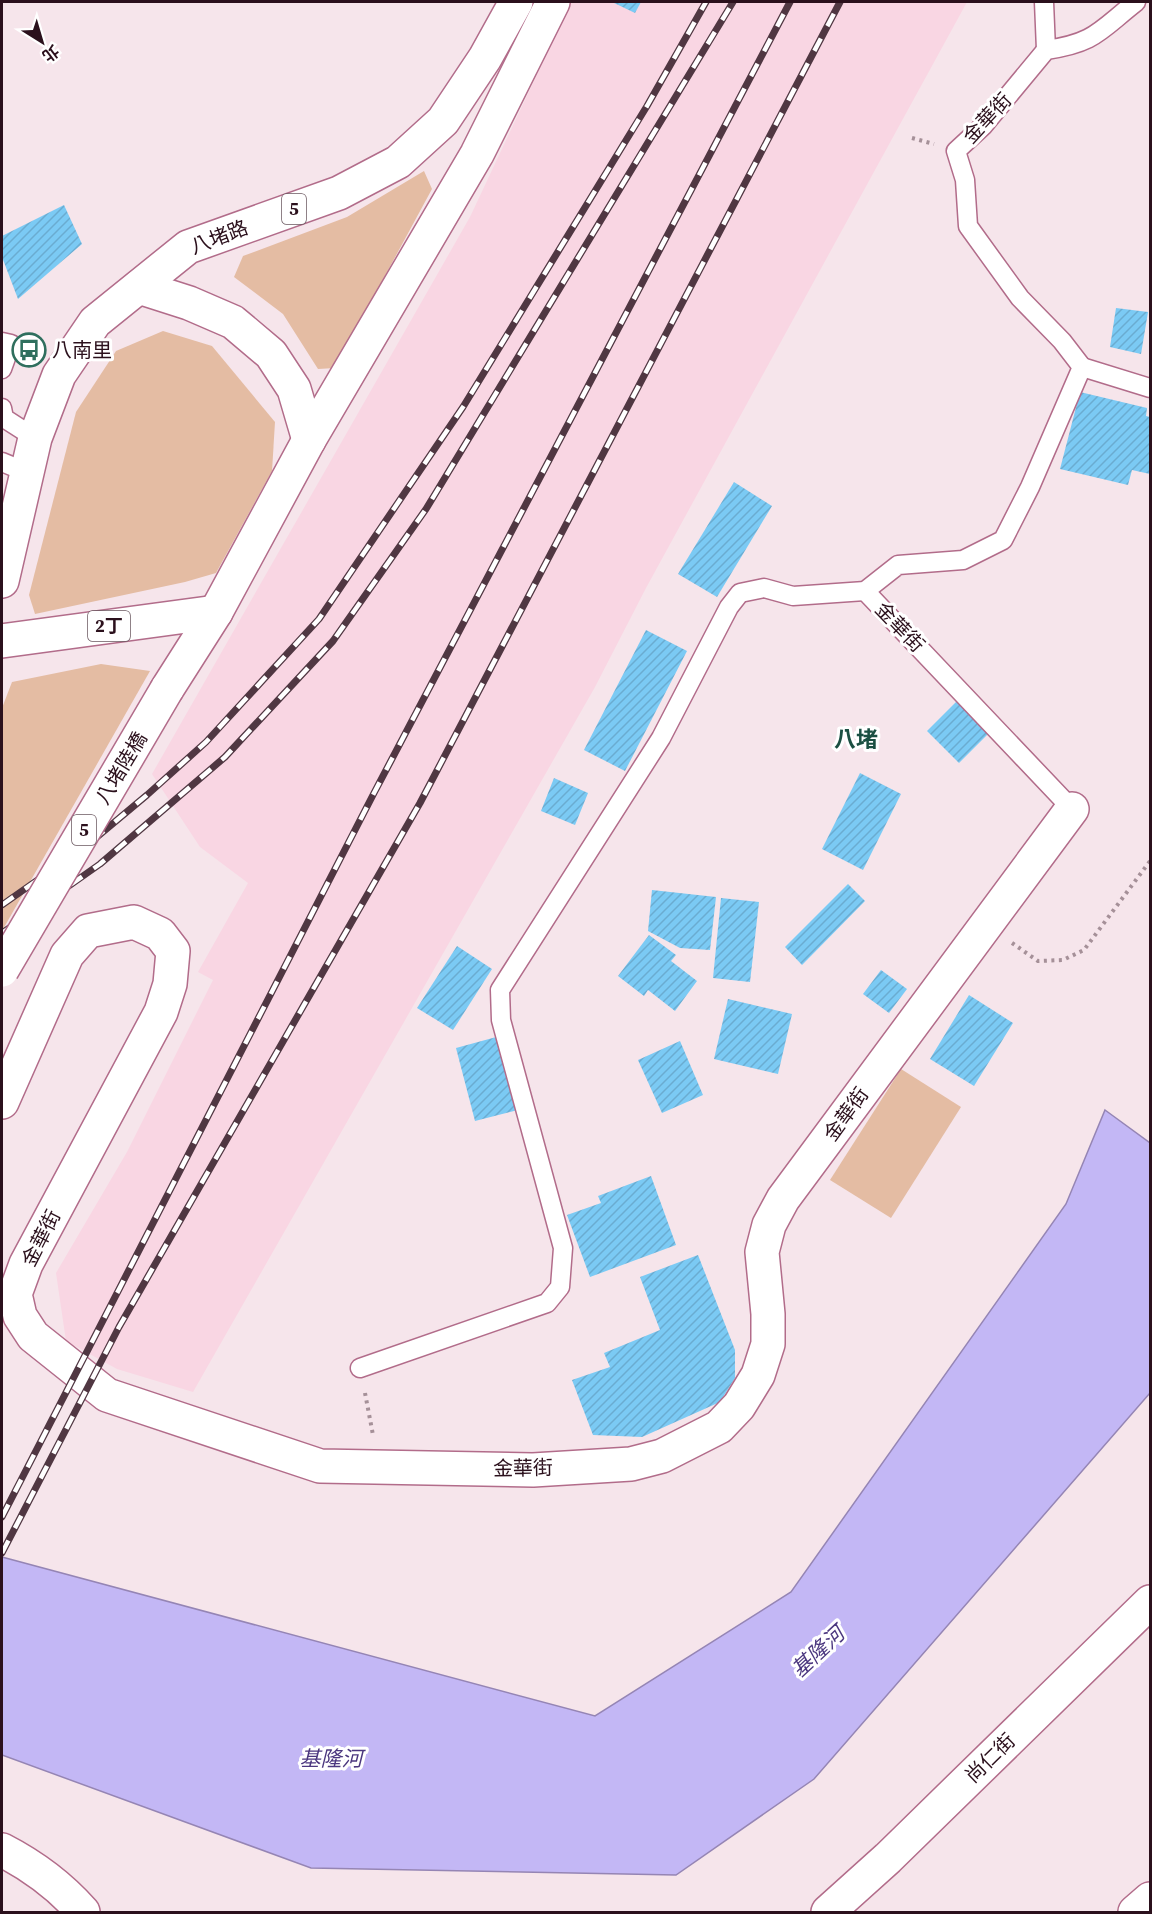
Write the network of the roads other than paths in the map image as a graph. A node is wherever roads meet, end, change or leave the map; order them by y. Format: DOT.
graph roads {
  1 [pos="516,2"];
  2 [pos="553,2"];
  3 [pos="1044,2"];
  4 [pos="1136,2"];
  5 [pos="1046,50"];
  6 [pos="139,287"];
  7 [pos="2,342"];
  8 [pos="1082,367"];
  9 [pos="2,369"];
  10 [pos="1150,388"];
  11 [pos="2,408"];
  12 [pos="35,438"];
  13 [pos="309,440"];
  14 [pos="14,467"];
  15 [pos="2,581"];
  16 [pos="866,591"];
  17 [pos="216,612"];
  18 [pos="2,641"];
  19 [pos="1072,809"];
  20 [pos="2,970"];
  21 [pos="2,1102"];
  22 [pos="360,1368"];
  23 [pos="1150,1602"];
  24 [pos="2,1850"];
  25 [pos="1150,1899"];
  26 [pos="83,1912"];
  27 [pos="828,1912"];
  28 [pos="1135,1912"];
  1 -- 6 [label="street, 八堵路 / 5"];
  2 -- 13 [label="street, 5"];
  3 -- 5 [label="lane"];
  4 -- 5 [label="lane"];
  5 -- 8 [label="lane, 金華街"];
  6 -- 12 [label="street, 八堵路 / 5"];
  6 -- 13 [label="street"];
  7 -- 9 [label="lane"];
  8 -- 10 [label="lane"];
  8 -- 16 [label="lane, 金華街"];
  11 -- 12 [label="lane"];
  12 -- 14 [label="street, 八堵路 / 5"];
  13 -- 17 [label="street, 5"];
  14 -- 15 [label="street, 八堵路 / 5"];
  16 -- 19 [label="lane, 金華街"];
  16 -- 22 [label="lane, 金華街"];
  17 -- 18 [label="street, 2丁"];
  17 -- 20 [label="street, 八堵陸橋 / 5, bridge"];
  19 -- 21 [label="street, 金華街"];
  23 -- 27 [label="street, 尚仁街"];
  24 -- 26 [label="street"];
  25 -- 28 [label="street"];
}
